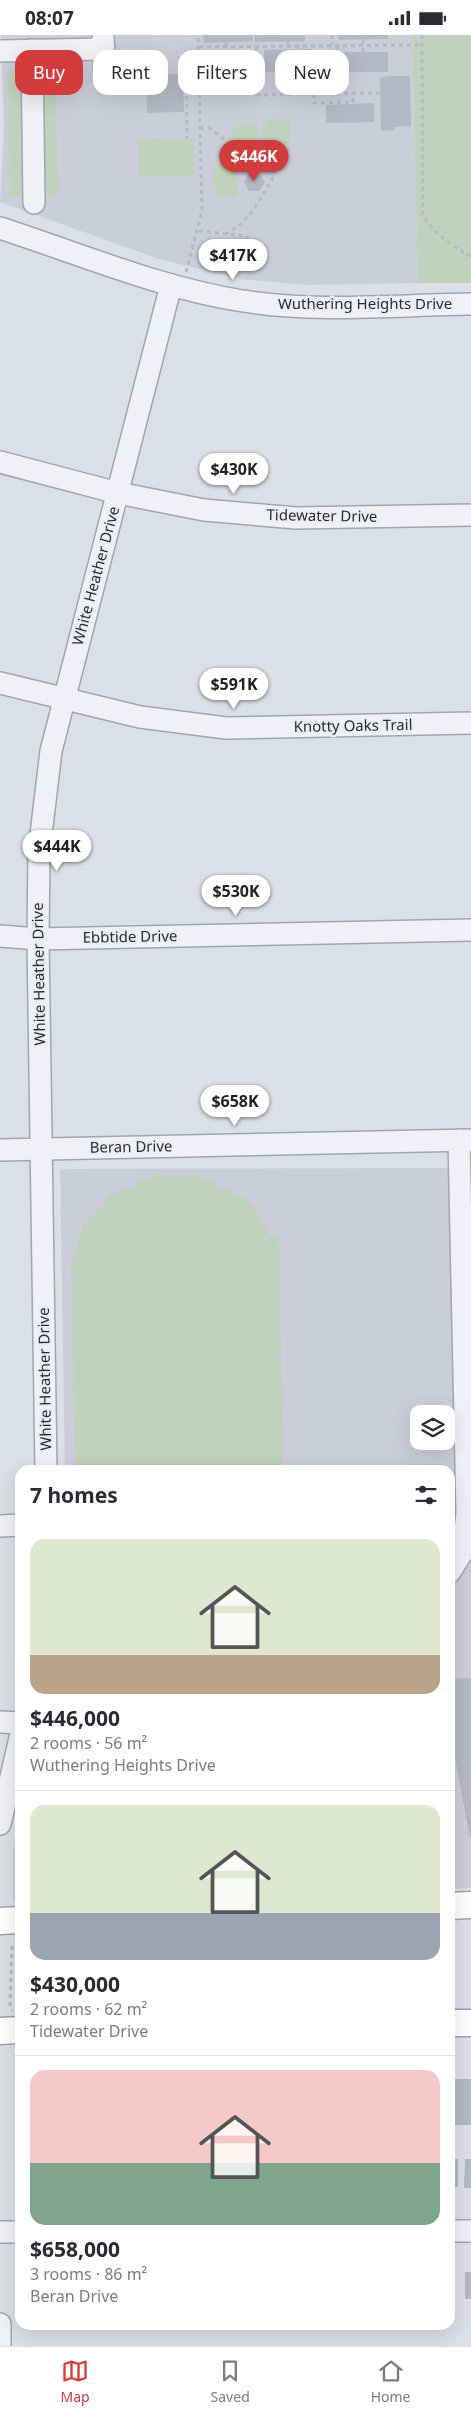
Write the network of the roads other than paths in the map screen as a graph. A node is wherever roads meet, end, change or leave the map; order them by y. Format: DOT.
graph roads {
  1 [pos="103,42"];
  2 [pos="37,45"];
  3 [pos="0,51"];
  4 [pos="34,203"];
  5 [pos="0,228"];
  6 [pos="176,286"];
  7 [pos="471,304"];
  8 [pos="0,462"];
  9 [pos="118,493"];
  10 [pos="471,515"];
  11 [pos="0,683"];
  12 [pos="64,697"];
  13 [pos="471,723"];
  14 [pos="471,930"];
  15 [pos="0,936"];
  16 [pos="38,939"];
  17 [pos="465,1140"];
  18 [pos="43,1149"];
  19 [pos="0,1150"];
  20 [pos="46,1465"];
  21 [pos="469,1492"];
  22 [pos="15,1525"];
  23 [pos="0,1526"];
  24 [pos="455,1563"];
  25 [pos="0,1722"];
  26 [pos="15,1723"];
  27 [pos="15,1760"];
  28 [pos="0,1824"];
  29 [pos="455,1905"];
  30 [pos="471,1905"];
  31 [pos="15,1920"];
  32 [pos="0,1921"];
  33 [pos="455,2023"];
  34 [pos="471,2023"];
  35 [pos="455,2231"];
  36 [pos="471,2231"];
  37 [pos="15,2232"];
  38 [pos="0,2233"];
  39 [pos="0,2324"];
  40 [pos="0,2346"];
  1 -- 2 [label="street"];
  2 -- 3 [label="street"];
  2 -- 4 [label="street"];
  5 -- 6 [label="street, Wuthering Heights Drive"];
  6 -- 7 [label="street, Wuthering Heights Drive"];
  6 -- 9 [label="street, White Heather Drive"];
  8 -- 9 [label="street, Tidewater Drive"];
  9 -- 10 [label="street, Tidewater Drive"];
  9 -- 12 [label="street, White Heather Drive"];
  11 -- 12 [label="street, Knotty Oaks Trail"];
  12 -- 13 [label="street, Knotty Oaks Trail"];
  12 -- 16 [label="street, White Heather Drive"];
  14 -- 16 [label="street, Ebbtide Drive"];
  15 -- 16 [label="street, Ebbtide Drive"];
  16 -- 18 [label="street, White Heather Drive"];
  17 -- 18 [label="street, Beran Drive"];
  17 -- 21 [label="street"];
  18 -- 19 [label="street, Beran Drive"];
  18 -- 20 [label="street, White Heather Drive"];
  21 -- 24 [label="street"];
  22 -- 23 [label="street"];
  25 -- 26 [label="street"];
  27 -- 28 [label="street"];
  29 -- 30 [label="main road"];
  31 -- 32 [label="main road"];
  33 -- 34 [label="main road"];
  35 -- 36 [label="street"];
  37 -- 38 [label="street"];
  39 -- 40 [label="street"];
}
